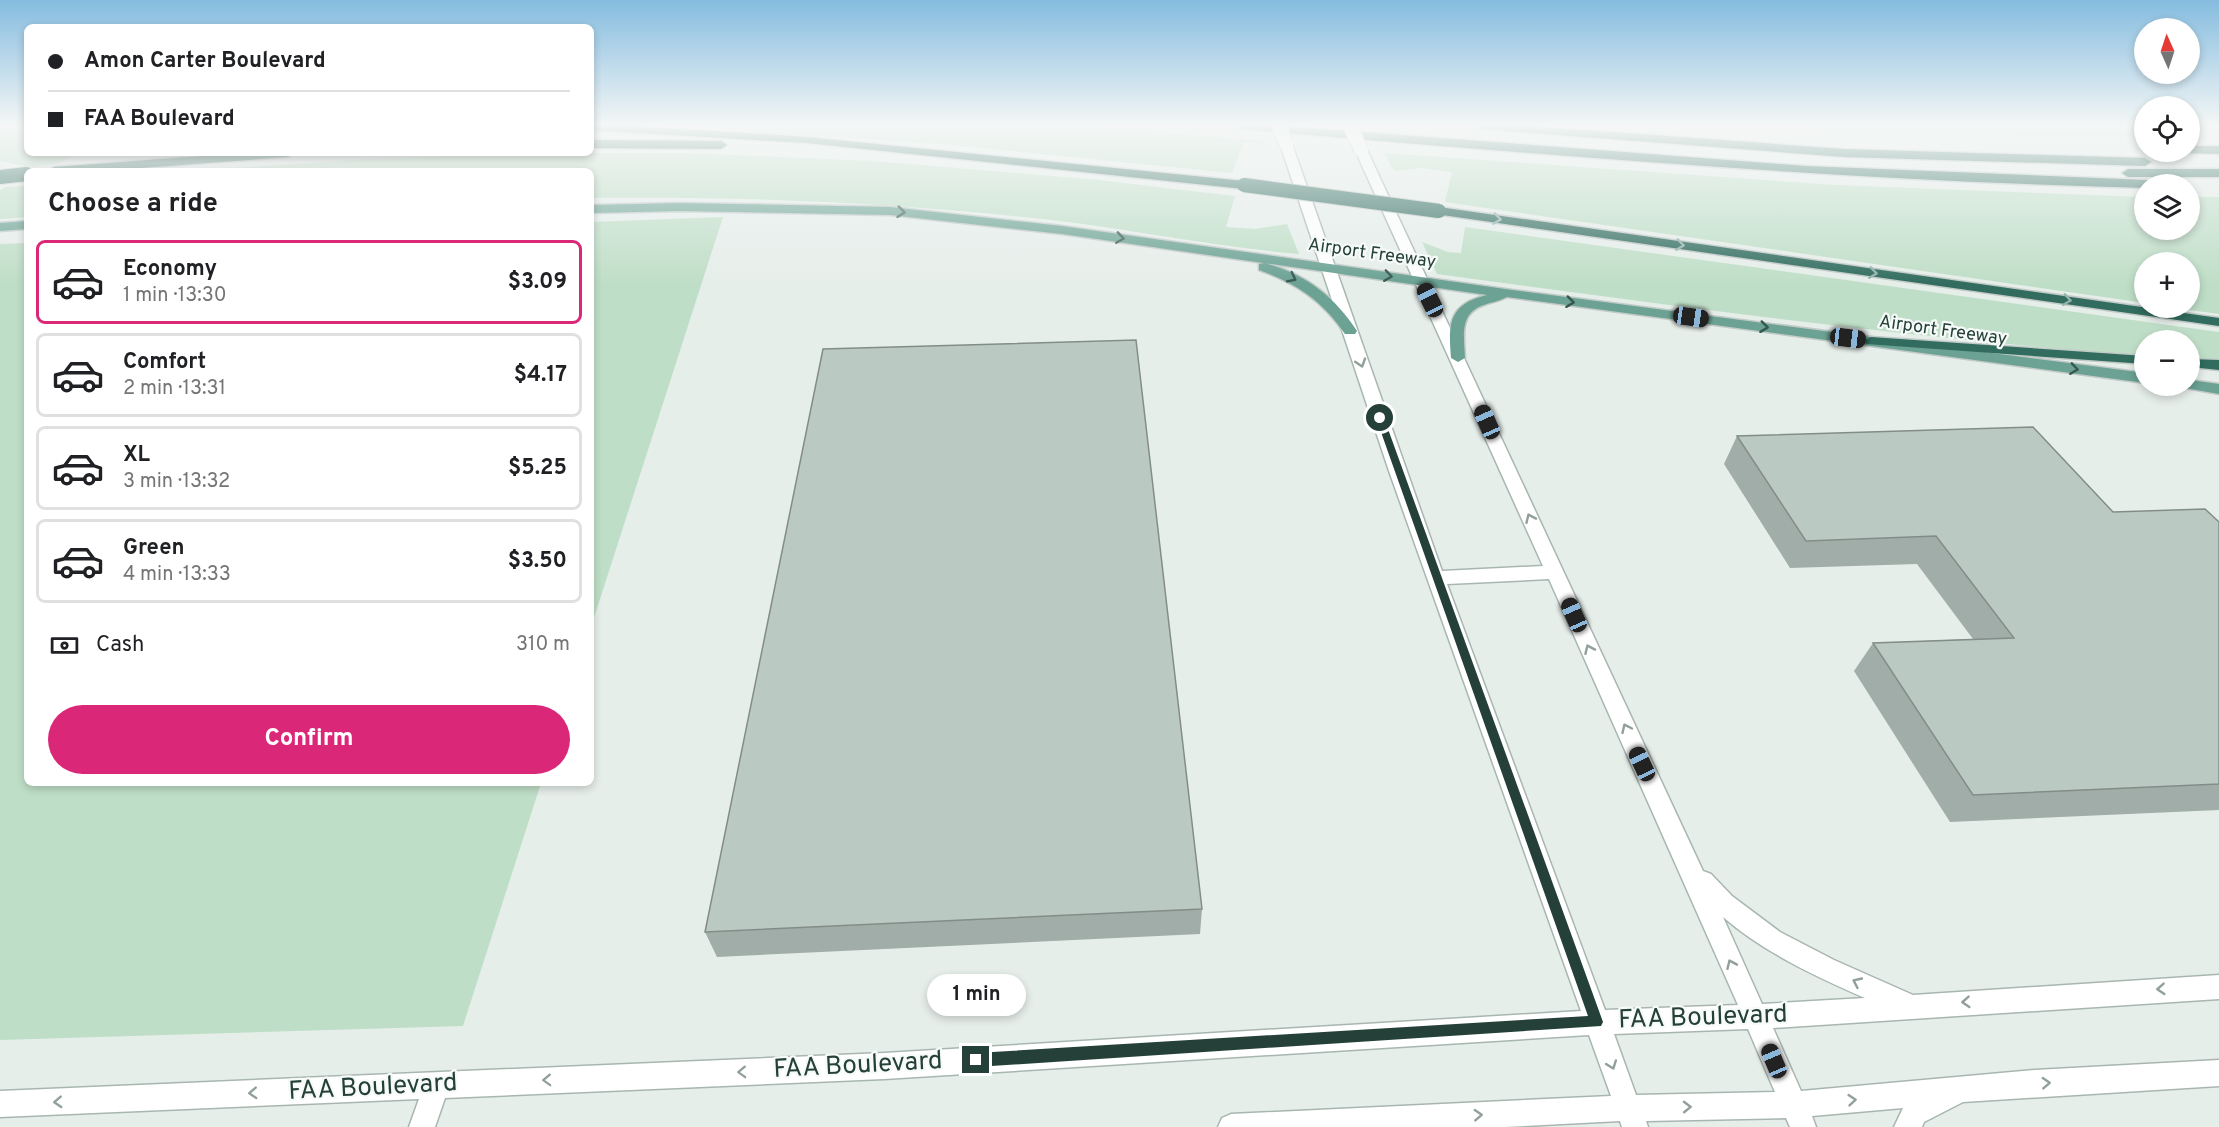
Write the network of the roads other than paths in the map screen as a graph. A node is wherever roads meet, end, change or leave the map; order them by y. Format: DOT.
graph roads {
  1 [pos="15,179"];
  2 [pos="1186,179"];
  3 [pos="1298,179"];
  4 [pos="1374,179"];
  5 [pos="1948,179"];
  6 [pos="0,183"];
  7 [pos="2134,184"];
  8 [pos="2200,185"];
  9 [pos="2219,185"];
  10 [pos="594,209"];
  11 [pos="24,225"];
  12 [pos="0,227"];
  13 [pos="1217,252"];
  14 [pos="1330,268"];
  15 [pos="1421,281"];
  16 [pos="1512,294"];
  17 [pos="2219,322"];
  18 [pos="1350,330"];
  19 [pos="1870,341"];
  20 [pos="1458,358"];
  21 [pos="2134,359"];
  22 [pos="2200,364"];
  23 [pos="2219,365"];
  24 [pos="2134,377"];
  25 [pos="2200,386"];
  26 [pos="2219,389"];
  27 [pos="1554,572"];
  28 [pos="1436,578"];
  29 [pos="1689,865"];
  30 [pos="2219,987"];
  31 [pos="1910,1006"];
  32 [pos="1755,1017"];
  33 [pos="1597,1022"];
  34 [pos="2219,1073"];
  35 [pos="437,1085"];
  36 [pos="1963,1090"];
  37 [pos="0,1104"];
  38 [pos="1798,1116"];
  39 [pos="1632,1117"];
  40 [pos="422,1127"];
  41 [pos="1231,1127"];
  42 [pos="1907,1127"];
  1 -- 6 [label="highway, bridge"];
  2 -- 17 [label="highway, one-way, bridge"];
  3 -- 14 [label="street, bridge"];
  4 -- 15 [label="street, bridge"];
  5 -- 7 [label="highway"];
  8 -- 9 [label="highway"];
  10 -- 13 [label="main road, Airport Freeway, one-way"];
  11 -- 12 [label="main road"];
  13 -- 14 [label="main road, Airport Freeway"];
  13 -- 18 [label="main road, one-way"];
  14 -- 15 [label="main road, Airport Freeway, one-way"];
  14 -- 18 [label="street"];
  15 -- 16 [label="main road, Airport Freeway"];
  15 -- 20 [label="street"];
  16 -- 19 [label="main road, Airport Freeway, one-way"];
  16 -- 20 [label="main road"];
  18 -- 28 [label="street, one-way"];
  19 -- 21 [label="highway"];
  19 -- 24 [label="main road, Airport Freeway, one-way"];
  27 -- 20 [label="street, one-way"];
  22 -- 23 [label="highway"];
  25 -- 26 [label="main road"];
  27 -- 28 [label="street"];
  29 -- 27 [label="street, one-way"];
  28 -- 33 [label="street"];
  31 -- 29 [label="street, one-way"];
  32 -- 29 [label="street, one-way"];
  30 -- 31 [label="street, FAA Boulevard, one-way"];
  31 -- 32 [label="street, FAA Boulevard"];
  32 -- 33 [label="street, FAA Boulevard"];
  32 -- 38 [label="street"];
  33 -- 35 [label="street, FAA Boulevard, one-way"];
  33 -- 39 [label="street, one-way"];
  36 -- 34 [label="street, one-way"];
  35 -- 37 [label="street, FAA Boulevard, one-way"];
  35 -- 40 [label="street"];
  38 -- 36 [label="street, one-way"];
  36 -- 42 [label="street"];
  39 -- 38 [label="street, one-way"];
  41 -- 39 [label="street, one-way"];
}
